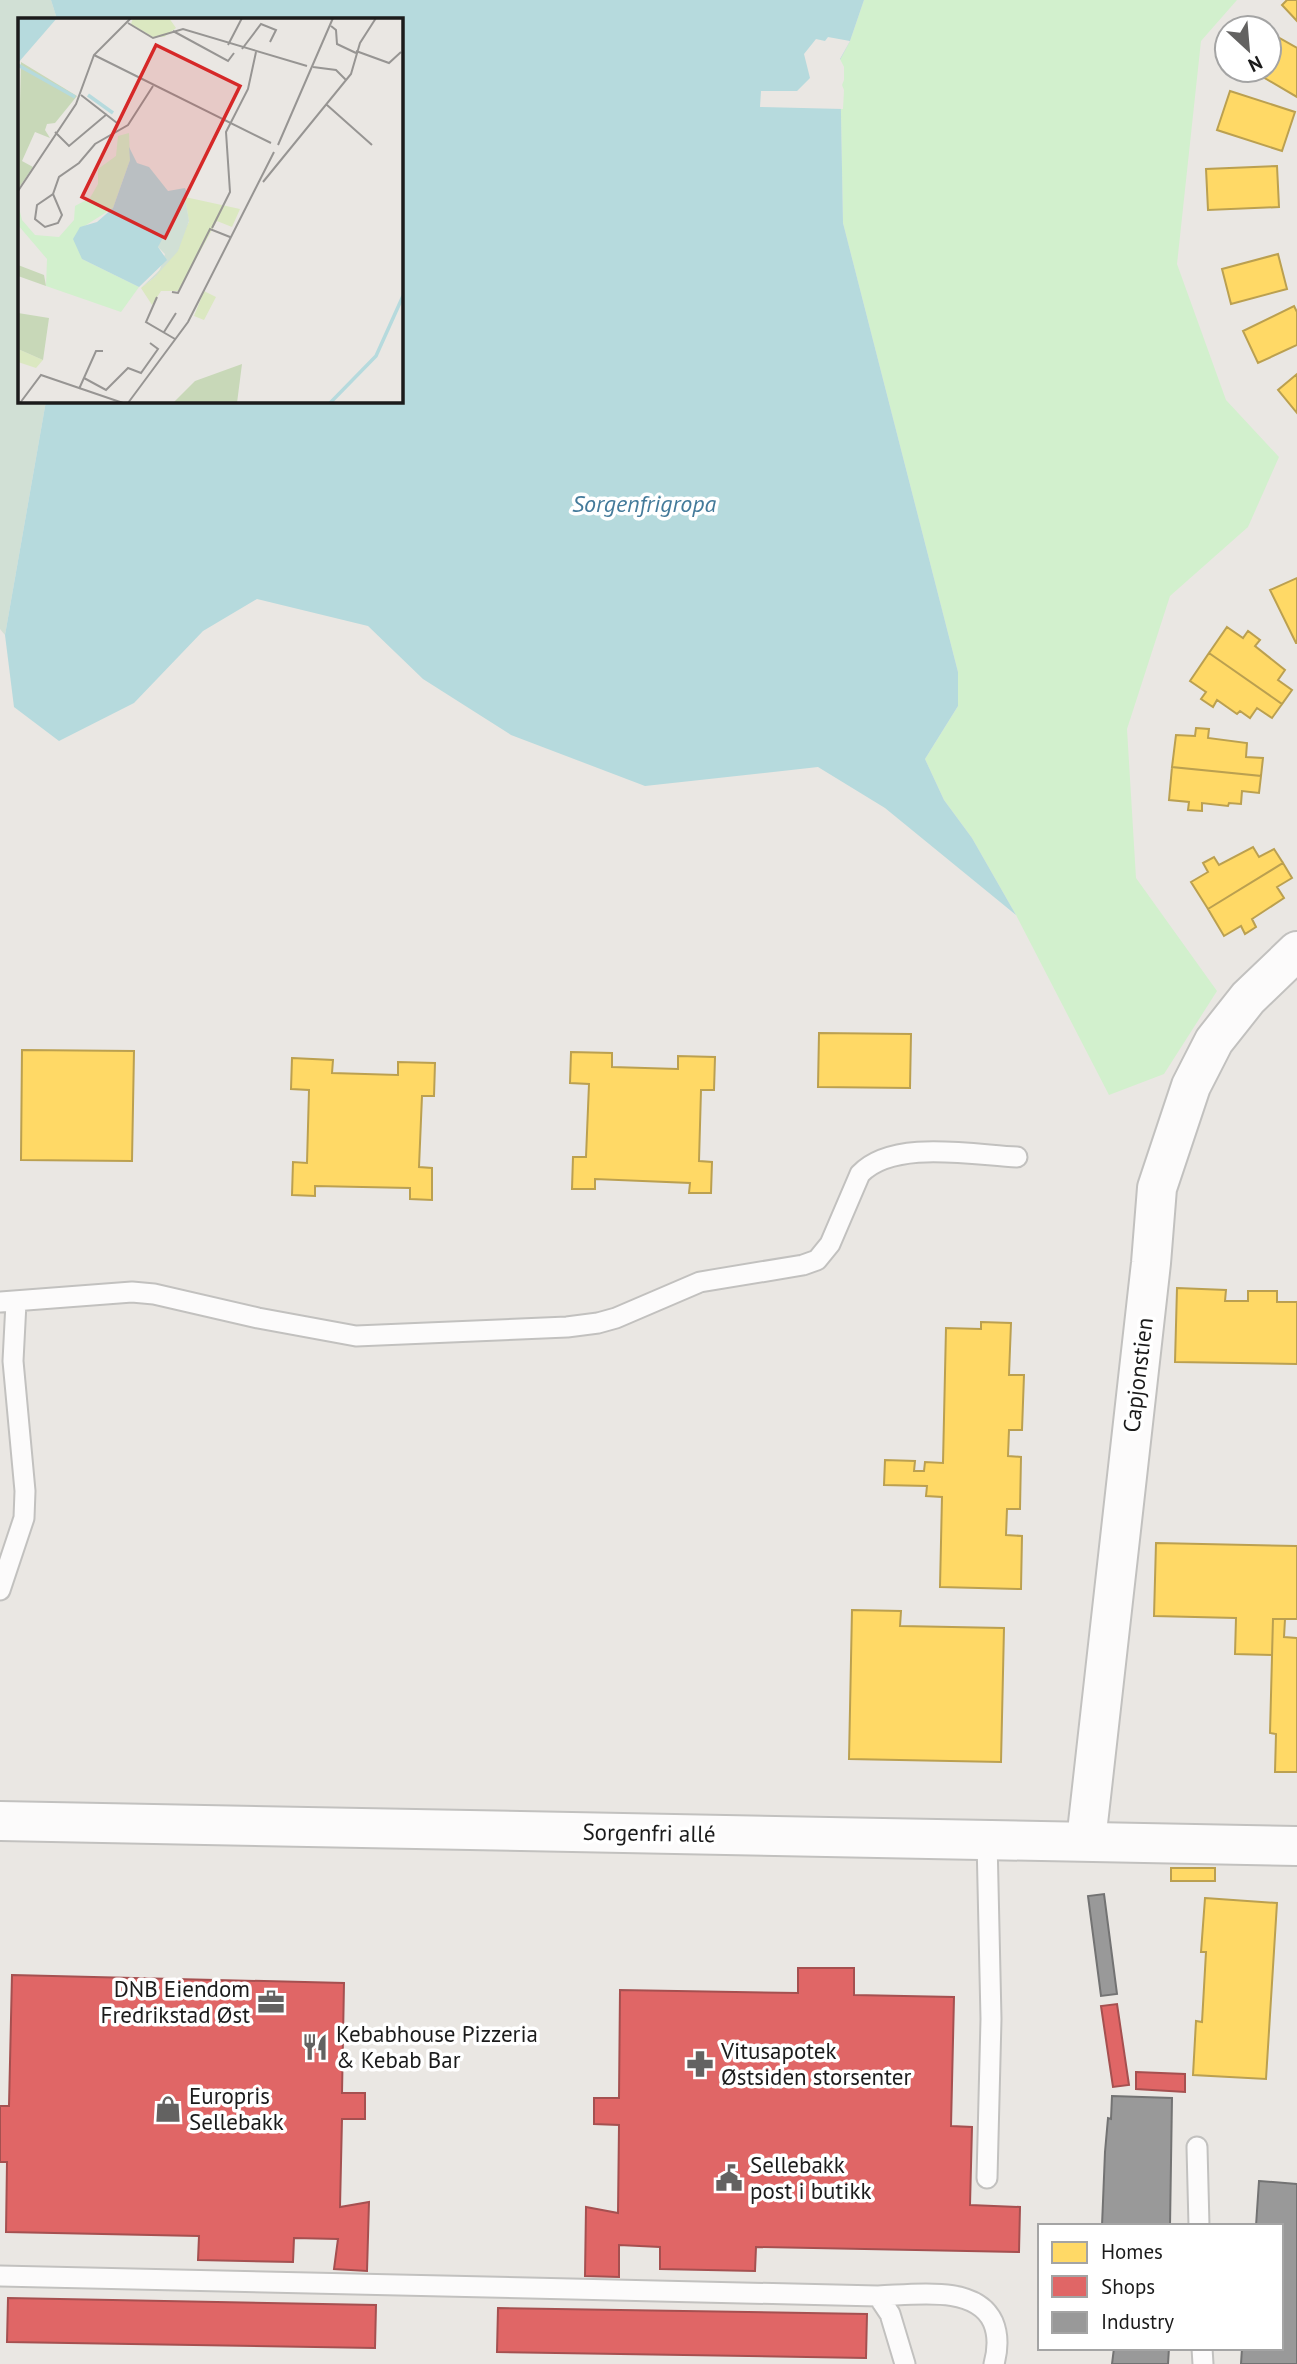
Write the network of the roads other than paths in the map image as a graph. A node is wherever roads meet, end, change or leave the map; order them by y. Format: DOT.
graph roads {
  1 [pos="1297,951"];
  2 [pos="1017,1157"];
  3 [pos="8,1303"];
  4 [pos="0,1590"];
  5 [pos="0,1821"];
  6 [pos="987,1840"];
  7 [pos="1086,1841"];
  8 [pos="1297,1846"];
  9 [pos="1197,2147"];
  10 [pos="987,2178"];
  11 [pos="1199,2224"];
  12 [pos="0,2276"];
  13 [pos="878,2296"];
  14 [pos="905,2364"];
  15 [pos="994,2364"];
  1 -- 7 [label="street, Capjonstien"];
  2 -- 3 [label="lane"];
  3 -- 4 [label="lane"];
  5 -- 6 [label="street, Sorgenfri allé"];
  6 -- 7 [label="street, Sorgenfri allé"];
  6 -- 10 [label="lane"];
  7 -- 8 [label="street, Sorgenfri allé"];
  9 -- 11 [label="lane"];
  12 -- 13 [label="lane"];
  13 -- 14 [label="lane"];
  13 -- 15 [label="lane"];
}
